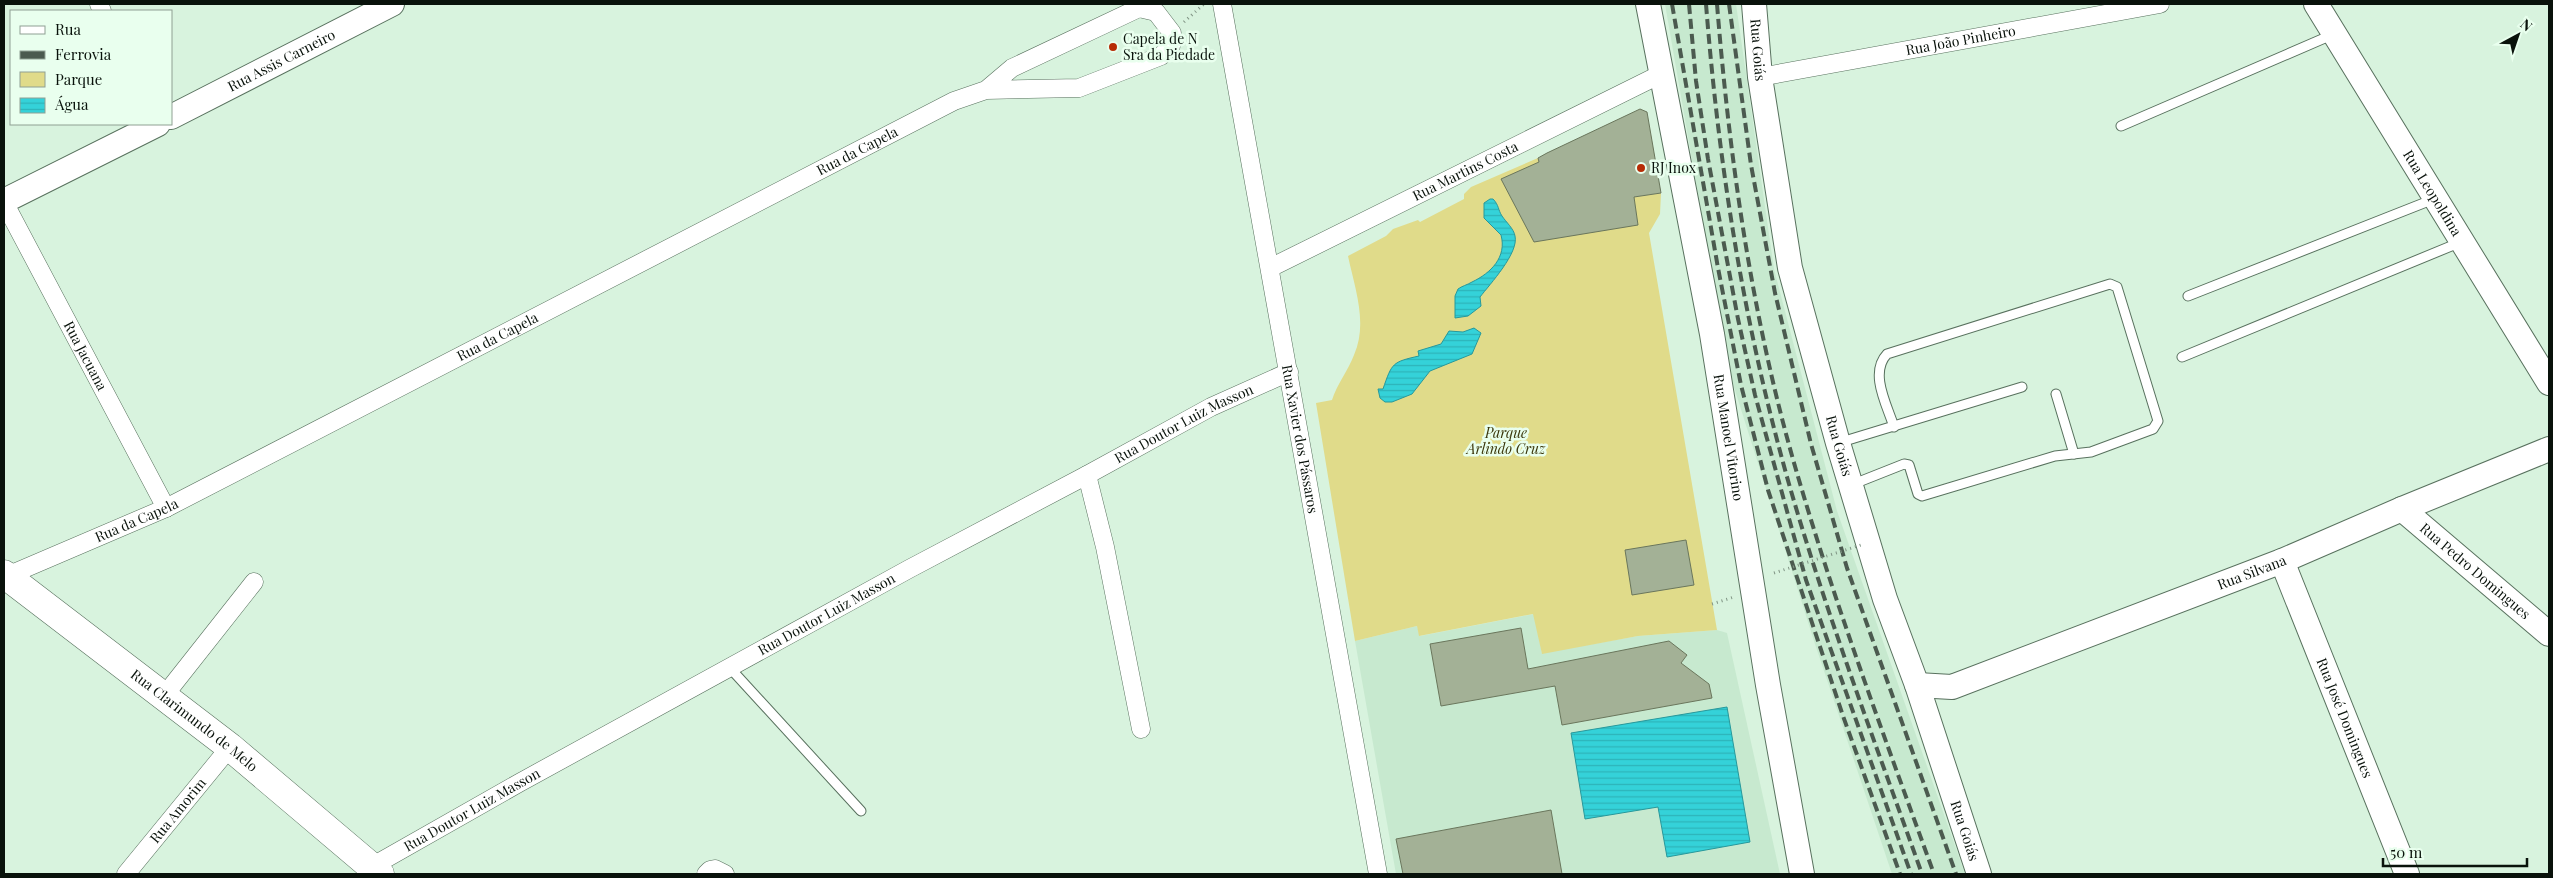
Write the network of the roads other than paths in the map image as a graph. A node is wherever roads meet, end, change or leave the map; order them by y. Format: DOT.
graph roads {
  1 [pos="392,4"];
  2 [pos="1222,4"];
  3 [pos="1648,4"];
  4 [pos="1754,4"];
  5 [pos="2160,4"];
  6 [pos="2316,4"];
  7 [pos="2335,34"];
  8 [pos="1661,74"];
  9 [pos="1760,77"];
  10 [pos="986,90"];
  11 [pos="172,116"];
  12 [pos="155,125"];
  13 [pos="2120,126"];
  14 [pos="2436,198"];
  15 [pos="4,202"];
  16 [pos="2462,241"];
  17 [pos="1270,268"];
  18 [pos="2188,296"];
  19 [pos="2182,357"];
  20 [pos="1289,372"];
  21 [pos="2549,383"];
  22 [pos="2022,387"];
  23 [pos="2056,394"];
  24 [pos="1894,427"];
  25 [pos="1838,443"];
  26 [pos="2549,450"];
  27 [pos="2074,454"];
  28 [pos="1087,476"];
  29 [pos="1851,485"];
  30 [pos="166,508"];
  31 [pos="2402,509"];
  32 [pos="2282,561"];
  33 [pos="5,575"];
  34 [pos="254,582"];
  35 [pos="2549,634"];
  36 [pos="730,668"];
  37 [pos="1917,685"];
  38 [pos="1952,687"];
  39 [pos="164,696"];
  40 [pos="1928,718"];
  41 [pos="1141,730"];
  42 [pos="230,747"];
  43 [pos="861,811"];
  44 [pos="375,871"];
  45 [pos="126,874"];
  46 [pos="706,874"];
  47 [pos="725,874"];
  48 [pos="1378,874"];
  49 [pos="1802,874"];
  50 [pos="1980,874"];
  51 [pos="2406,874"];
  1 -- 11 [label="street, Rua Assis Carneiro"];
  2 -- 17 [label="street, Rua Xavier dos Pássaros"];
  3 -- 8 [label="street, Rua Manoel Vitorino"];
  4 -- 9 [label="street, Rua Goiás"];
  5 -- 9 [label="street, Rua João Pinheiro"];
  6 -- 7 [label="street, Rua Leopoldina"];
  7 -- 13 [label="lane"];
  7 -- 14 [label="street, Rua Leopoldina"];
  8 -- 17 [label="street, Rua Martins Costa"];
  8 -- 49 [label="street, Rua Manoel Vitorino"];
  9 -- 25 [label="street, Rua Goiás"];
  10 -- 10 [label="street, Rua da Capela"];
  10 -- 30 [label="street, Rua da Capela"];
  12 -- 15 [label="street"];
  14 -- 16 [label="street, Rua Leopoldina"];
  14 -- 18 [label="lane"];
  15 -- 30 [label="street, Rua Jacuana"];
  16 -- 19 [label="lane"];
  16 -- 21 [label="street, Rua Leopoldina"];
  17 -- 20 [label="street, Rua Xavier dos Pássaros"];
  20 -- 28 [label="street, Rua Doutor Luiz Masson"];
  20 -- 48 [label="street, Rua Xavier dos Pássaros"];
  22 -- 24 [label="lane"];
  23 -- 27 [label="lane"];
  24 -- 25 [label="lane"];
  24 -- 27 [label="lane"];
  25 -- 29 [label="street, Rua Goiás"];
  26 -- 31 [label="street, Rua Silvana"];
  27 -- 29 [label="lane"];
  28 -- 36 [label="street, Rua Doutor Luiz Masson"];
  28 -- 41 [label="street"];
  29 -- 37 [label="street, Rua Goiás"];
  30 -- 33 [label="street, Rua da Capela"];
  31 -- 32 [label="street, Rua Silvana"];
  31 -- 35 [label="street, Rua Pedro Domingues"];
  32 -- 38 [label="street, Rua Silvana"];
  32 -- 51 [label="street, Rua José Domingues"];
  33 -- 39 [label="main road, Rua Clarimundo de Melo"];
  34 -- 39 [label="street"];
  36 -- 43 [label="lane"];
  36 -- 44 [label="street, Rua Doutor Luiz Masson"];
  37 -- 38 [label="street, Rua Silvana"];
  37 -- 40 [label="street, Rua Goiás"];
  38 -- 40 [label="street"];
  39 -- 42 [label="main road, Rua Clarimundo de Melo"];
  40 -- 50 [label="street, Rua Goiás"];
  42 -- 44 [label="main road, Rua Clarimundo de Melo"];
  42 -- 45 [label="street, Rua Amorim"];
  46 -- 47 [label="street"];
}
